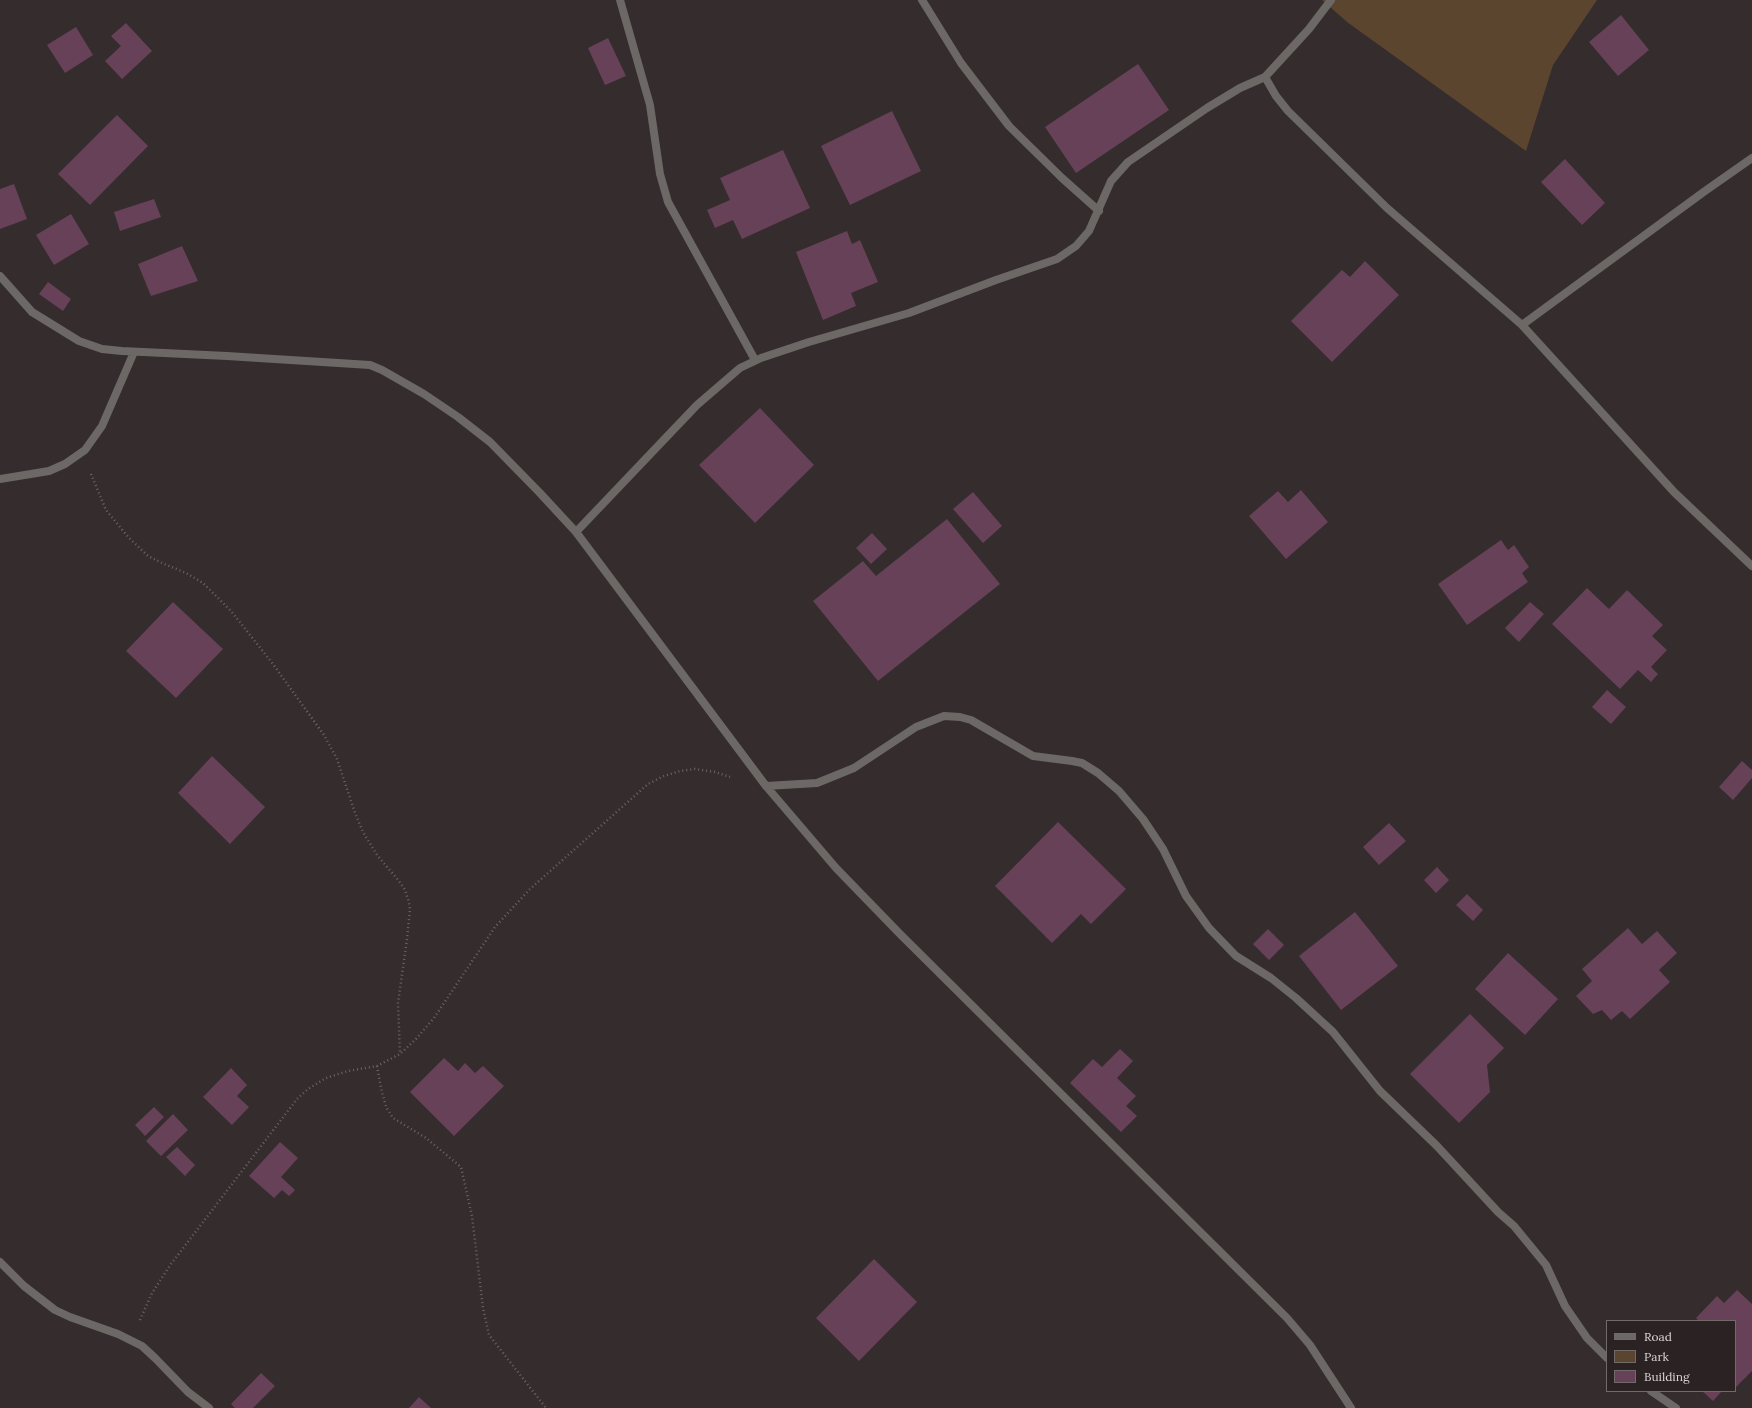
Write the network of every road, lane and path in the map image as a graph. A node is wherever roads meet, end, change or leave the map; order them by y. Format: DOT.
graph roads {
  1 [pos="620,0"];
  2 [pos="922,0"];
  3 [pos="1331,0"];
  4 [pos="1266,77"];
  5 [pos="1752,158"];
  6 [pos="1099,210"];
  7 [pos="0,276"];
  8 [pos="1522,325"];
  9 [pos="134,352"];
  10 [pos="755,360"];
  11 [pos="85,450"];
  12 [pos="0,479"];
  13 [pos="576,532"];
  14 [pos="1752,566"];
  15 [pos="766,786"];
  16 [pos="400,1054"];
  17 [pos="377,1066"];
  18 [pos="0,1262"];
  19 [pos="142,1346"];
  20 [pos="1606,1357"];
  21 [pos="1652,1392"];
  22 [pos="209,1408"];
  23 [pos="546,1408"];
  24 [pos="1351,1408"];
  25 [pos="1676,1408"];
  1 -- 10 [label="street"];
  2 -- 6 [label="street"];
  3 -- 4 [label="street"];
  4 -- 6 [label="street"];
  4 -- 8 [label="street"];
  5 -- 8 [label="street"];
  6 -- 10 [label="street"];
  7 -- 9 [label="street"];
  8 -- 14 [label="street"];
  9 -- 11 [label="street"];
  9 -- 13 [label="street"];
  10 -- 13 [label="street"];
  11 -- 12 [label="street"];
  11 -- 16 [label="path"];
  13 -- 15 [label="street"];
  15 -- 16 [label="path"];
  15 -- 20 [label="street"];
  15 -- 24 [label="street"];
  16 -- 17 [label="path"];
  17 -- 19 [label="path"];
  17 -- 23 [label="path"];
  18 -- 19 [label="street"];
  19 -- 22 [label="street"];
  21 -- 25 [label="street"];
}
